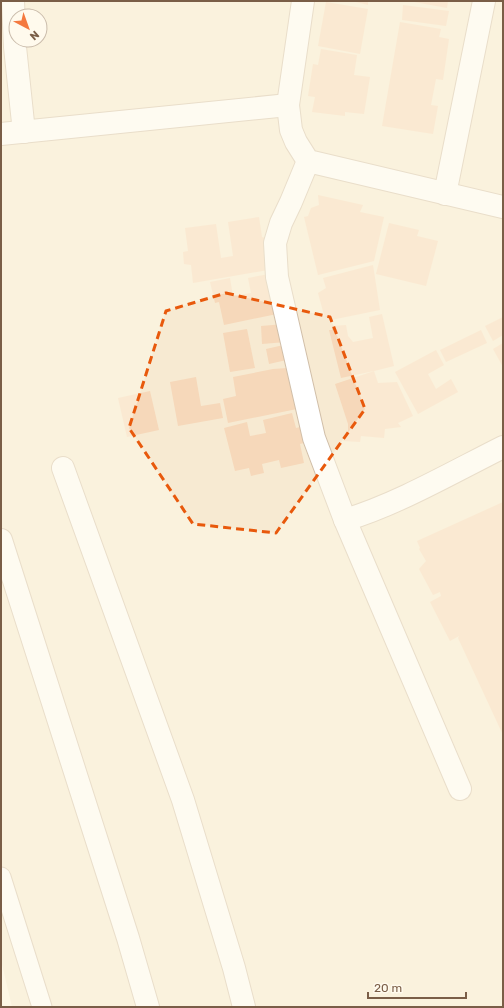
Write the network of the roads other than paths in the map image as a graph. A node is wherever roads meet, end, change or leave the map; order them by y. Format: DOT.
graph roads {
  1 [pos="13,1"];
  2 [pos="303,1"];
  3 [pos="484,1"];
  4 [pos="288,105"];
  5 [pos="24,132"];
  6 [pos="1,134"];
  7 [pos="308,161"];
  8 [pos="445,194"];
  9 [pos="503,207"];
  10 [pos="503,446"];
  11 [pos="63,468"];
  12 [pos="344,520"];
  13 [pos="1,540"];
  14 [pos="460,789"];
  15 [pos="1,877"];
  16 [pos="42,1007"];
  17 [pos="148,1007"];
  18 [pos="244,1007"];
  1 -- 5 [label="street"];
  2 -- 4 [label="street"];
  3 -- 8 [label="street"];
  4 -- 5 [label="street"];
  4 -- 7 [label="street"];
  5 -- 6 [label="street"];
  7 -- 8 [label="street"];
  7 -- 12 [label="street"];
  8 -- 9 [label="street"];
  10 -- 12 [label="street"];
  11 -- 18 [label="street"];
  12 -- 14 [label="street"];
  13 -- 17 [label="street"];
  15 -- 16 [label="lane"];
}
